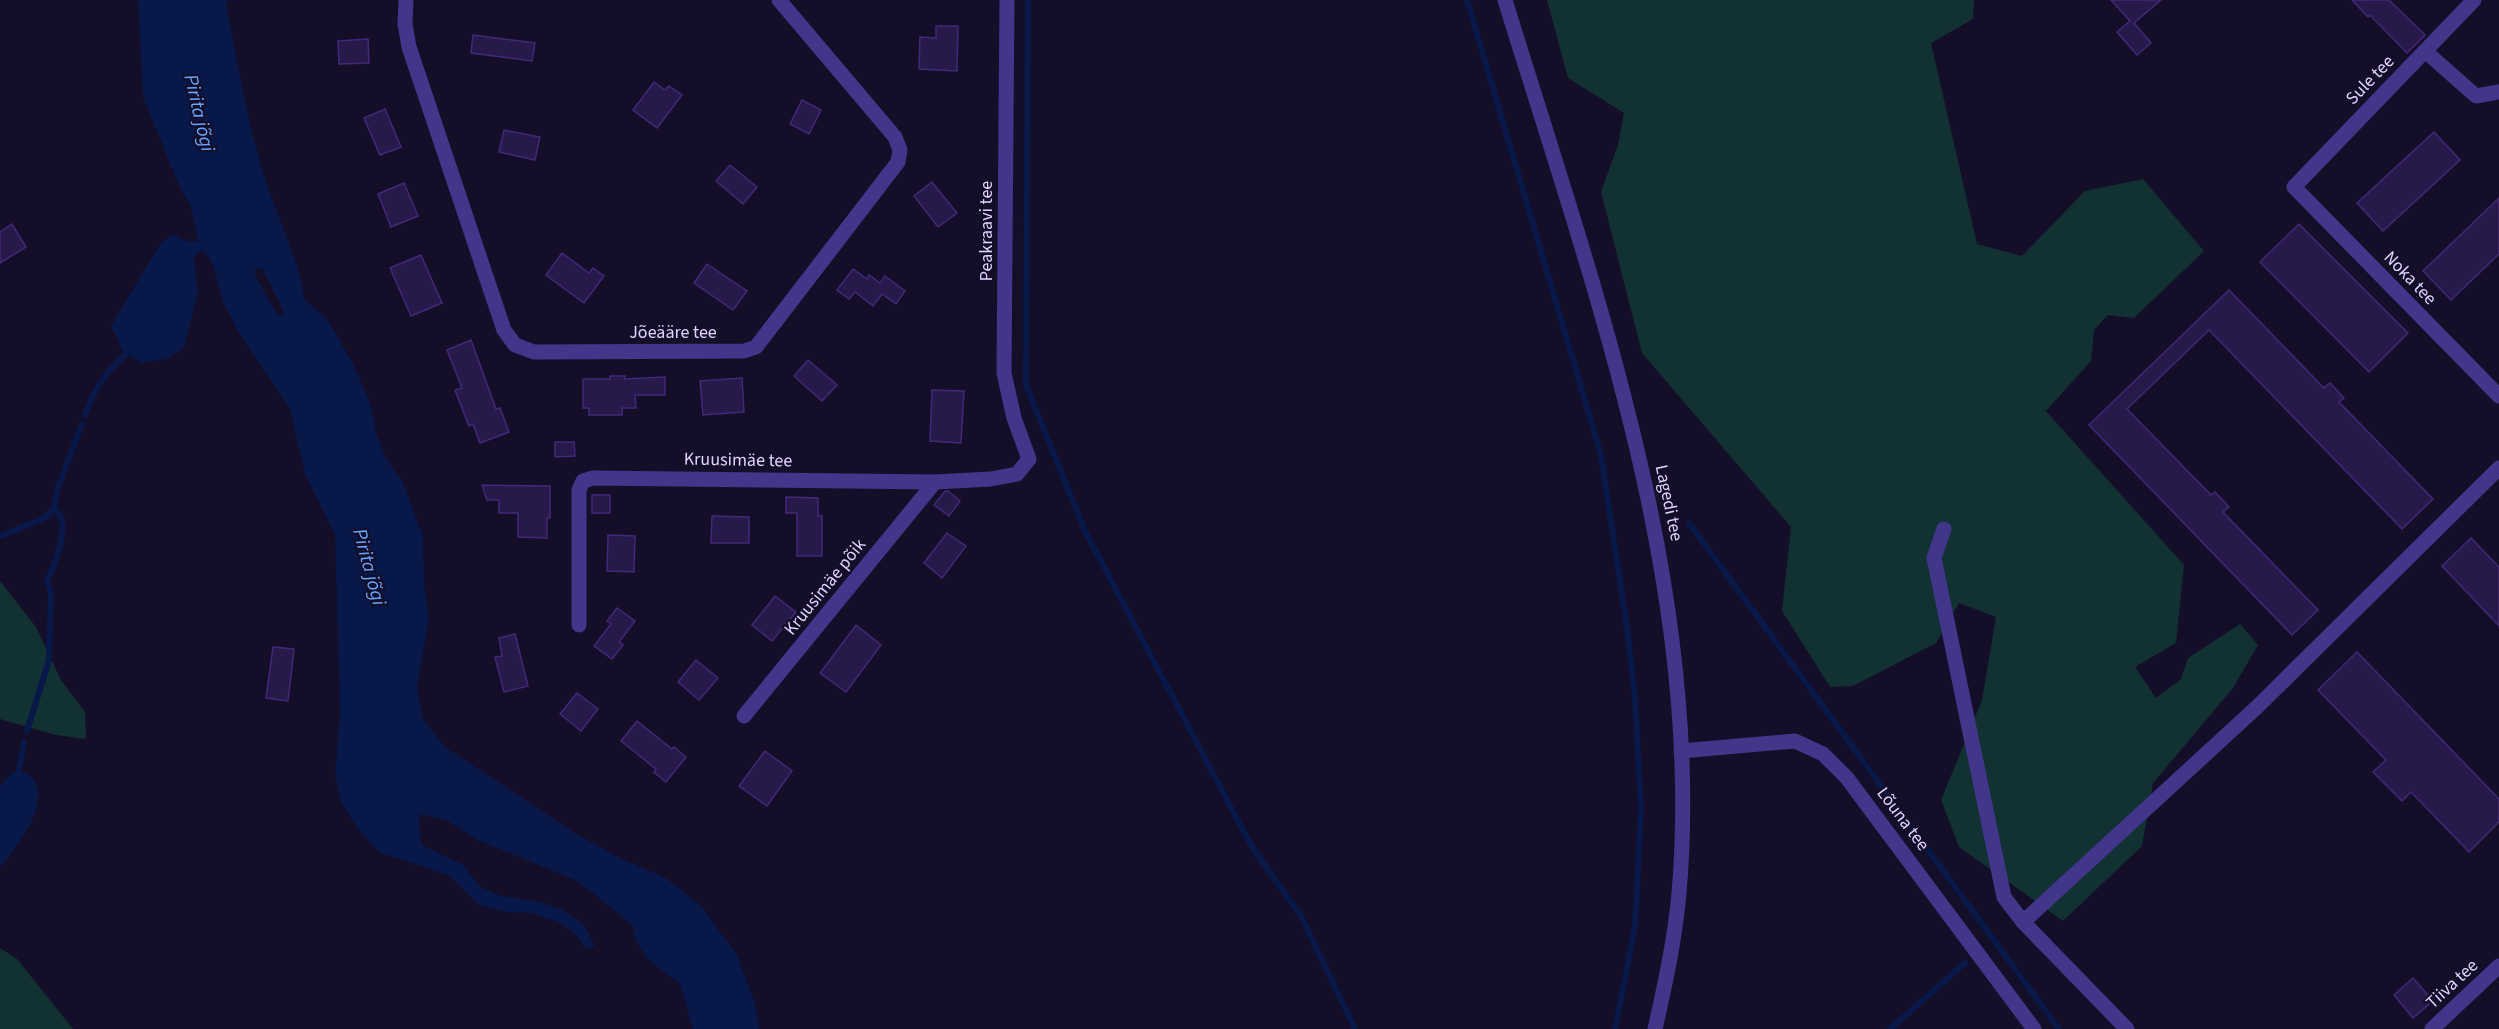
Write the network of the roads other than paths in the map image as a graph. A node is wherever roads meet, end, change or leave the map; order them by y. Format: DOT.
graph roads {
  1 [pos="406,0"];
  2 [pos="779,0"];
  3 [pos="1007,0"];
  4 [pos="1505,0"];
  5 [pos="2474,0"];
  6 [pos="2425,51"];
  7 [pos="2499,92"];
  8 [pos="2294,187"];
  9 [pos="2499,396"];
  10 [pos="1029,459"];
  11 [pos="2499,468"];
  12 [pos="935,482"];
  13 [pos="1944,529"];
  14 [pos="579,625"];
  15 [pos="744,716"];
  16 [pos="1681,751"];
  17 [pos="2023,922"];
  18 [pos="2499,966"];
  19 [pos="1655,1029"];
  20 [pos="2034,1029"];
  21 [pos="2127,1029"];
  22 [pos="2432,1029"];
  1 -- 2 [label="street, Jõeääre tee"];
  3 -- 10 [label="street, Peakraavi tee"];
  4 -- 16 [label="street, Lagedi tee"];
  5 -- 6 [label="street, Sule tee"];
  6 -- 7 [label="street"];
  6 -- 8 [label="street, Sule tee"];
  8 -- 9 [label="street, Noka tee"];
  10 -- 12 [label="street, Kruusimäe tee"];
  11 -- 17 [label="street"];
  12 -- 14 [label="street, Kruusimäe tee"];
  12 -- 15 [label="street, Kruusimäe põik"];
  13 -- 17 [label="street"];
  16 -- 19 [label="street, Lagedi tee"];
  16 -- 20 [label="street, Lõuna tee"];
  17 -- 21 [label="street"];
  18 -- 22 [label="street, Tiiva tee"];
}
